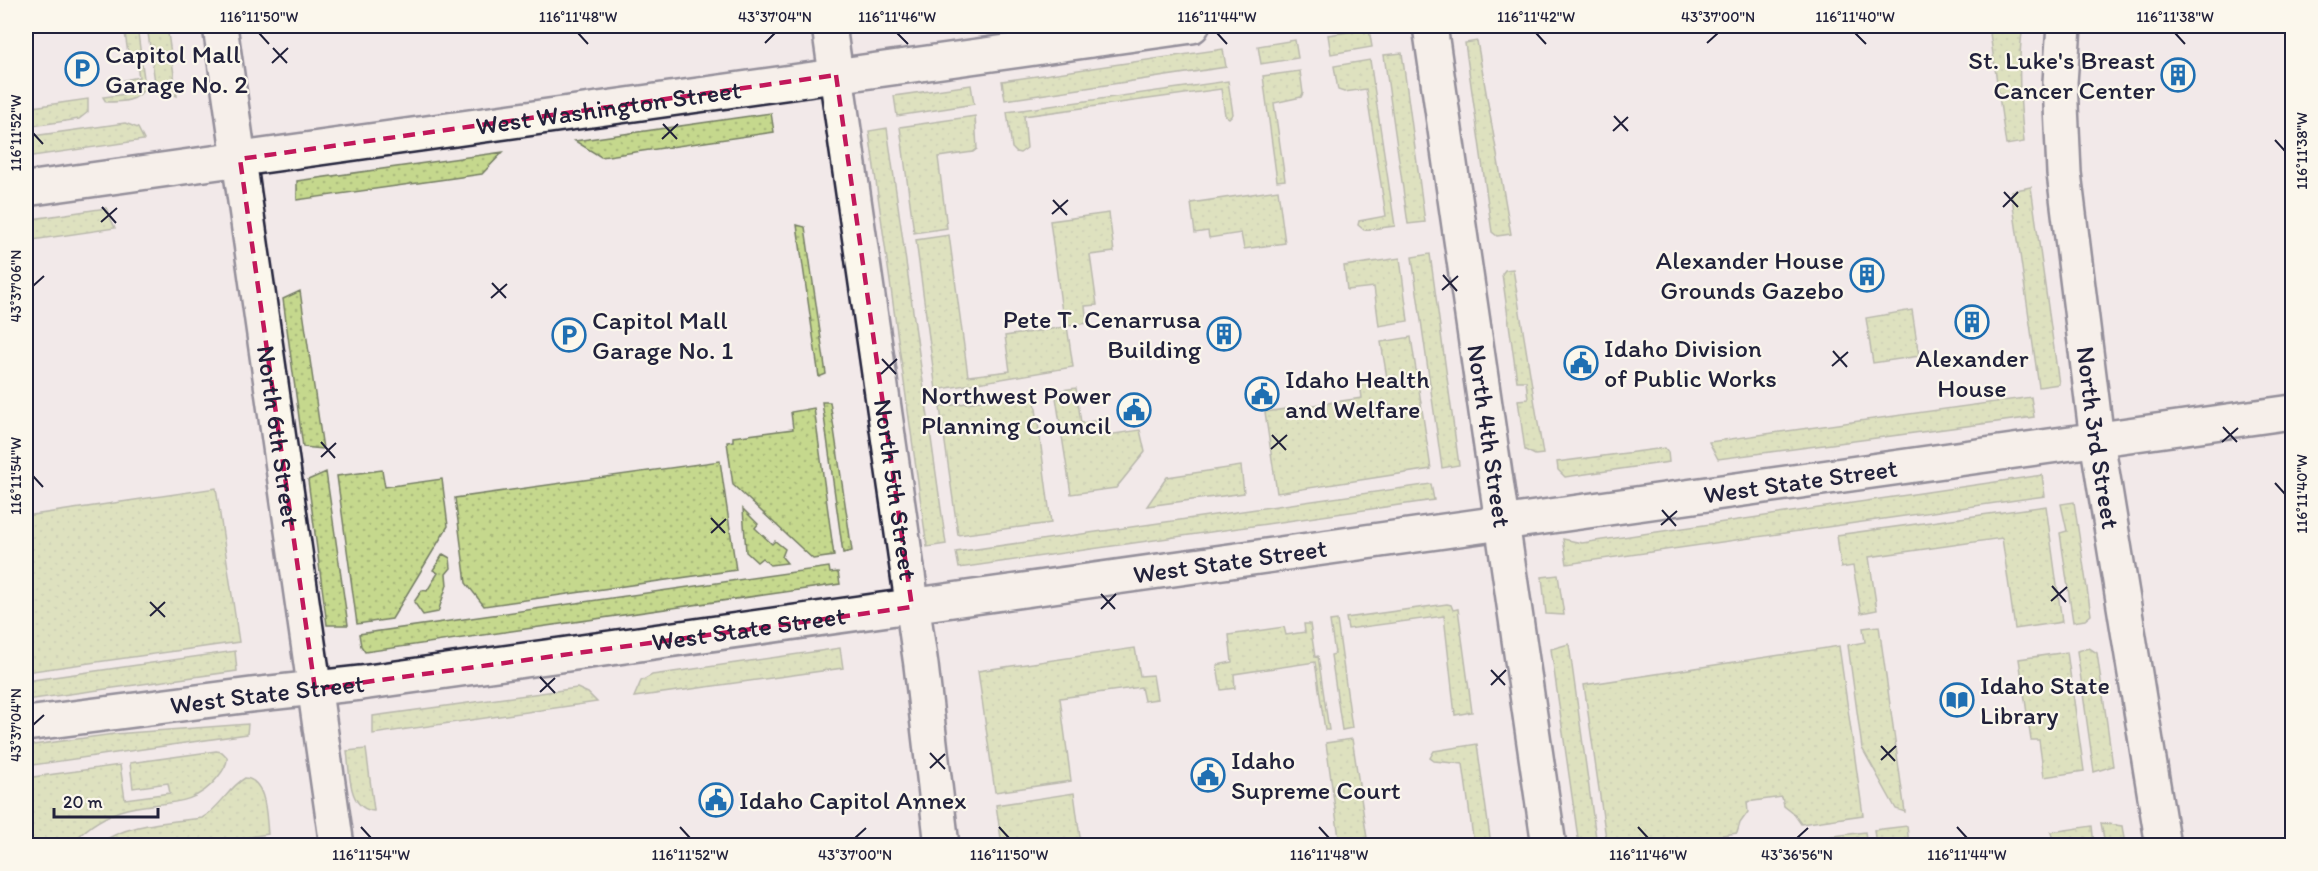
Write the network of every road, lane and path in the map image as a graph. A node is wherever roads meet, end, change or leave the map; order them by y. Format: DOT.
graph roads {
  1 [pos="220,26"];
  2 [pos="829,26"];
  3 [pos="1192,26"];
  4 [pos="1430,26"];
  5 [pos="2064,26"];
  6 [pos="836,75"];
  7 [pos="240,159"];
  8 [pos="26,189"];
  9 [pos="2292,412"];
  10 [pos="2097,440"];
  11 [pos="1503,524"];
  12 [pos="912,607"];
  13 [pos="315,689"];
  14 [pos="26,724"];
  15 [pos="337,846"];
  16 [pos="942,846"];
  17 [pos="1549,846"];
  18 [pos="2163,846"];
  1 -- 7 [label="street, North 6th Street"];
  2 -- 6 [label="street, North 5th Street"];
  3 -- 6 [label="street, West Washington Street"];
  4 -- 11 [label="street, North 4th Street"];
  5 -- 10 [label="street, North 3rd Street"];
  6 -- 7 [label="street, West Washington Street"];
  6 -- 12 [label="street, North 5th Street"];
  7 -- 8 [label="street, West Washington Street"];
  7 -- 13 [label="street, North 6th Street"];
  9 -- 10 [label="street, West State Street"];
  10 -- 11 [label="street, West State Street"];
  10 -- 18 [label="street, North 3rd Street"];
  11 -- 12 [label="street, West State Street"];
  11 -- 17 [label="street, North 4th Street"];
  12 -- 13 [label="street, West State Street"];
  12 -- 16 [label="street, North 5th Street"];
  13 -- 14 [label="street, West State Street"];
  13 -- 15 [label="street, North 6th Street"];
}
